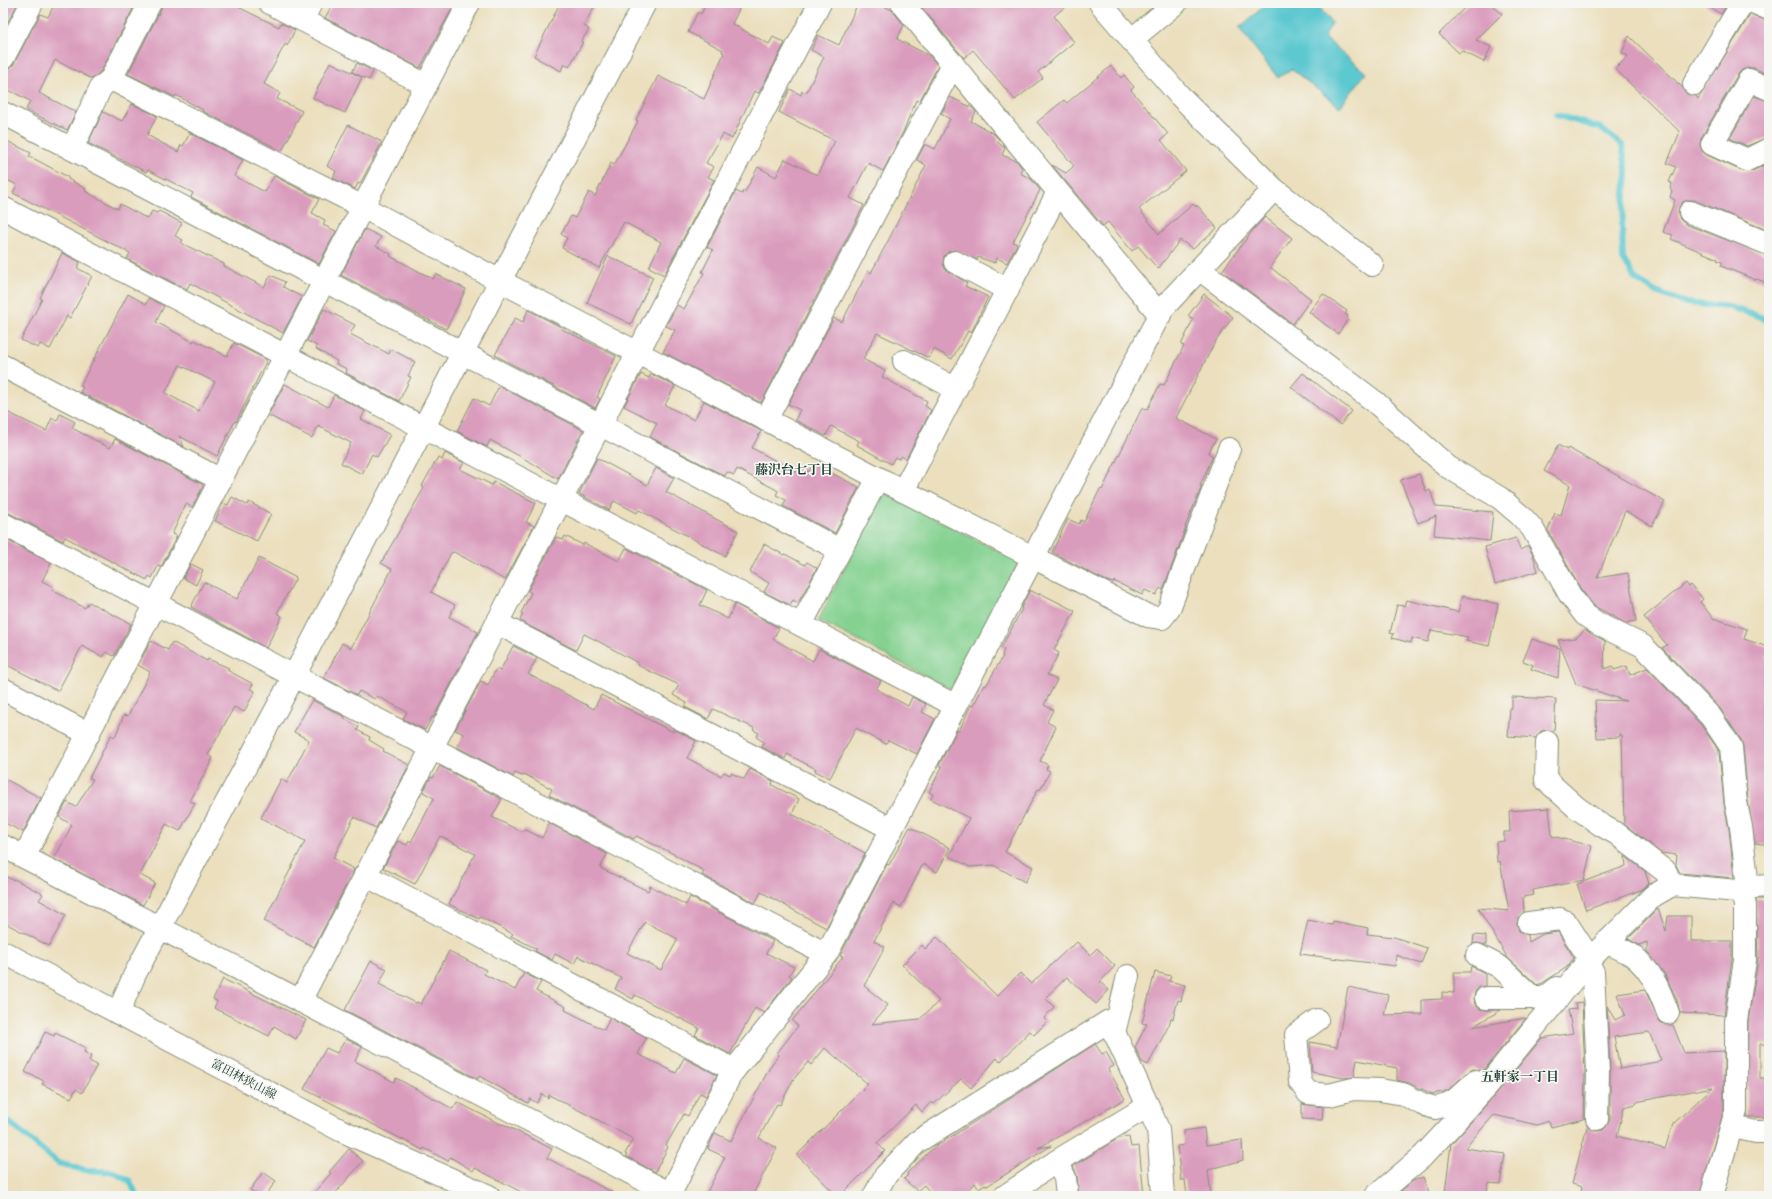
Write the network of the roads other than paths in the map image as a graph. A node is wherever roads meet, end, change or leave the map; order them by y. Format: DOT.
graph roads {
  1 [pos="32,3"];
  2 [pos="150,3"];
  3 [pos="270,3"];
  4 [pos="469,3"];
  5 [pos="645,3"];
  6 [pos="820,3"];
  7 [pos="902,3"];
  8 [pos="1100,3"];
  9 [pos="1176,3"];
  10 [pos="1745,3"];
  11 [pos="1756,3"];
  12 [pos="1769,9"];
  13 [pos="307,12"];
  14 [pos="1131,40"];
  15 [pos="3,58"];
  16 [pos="953,64"];
  17 [pos="111,79"];
  18 [pos="1694,84"];
  19 [pos="426,85"];
  20 [pos="1769,89"];
  21 [pos="3,113"];
  22 [pos="72,149"];
  23 [pos="1769,150"];
  24 [pos="1274,189"];
  25 [pos="1058,192"];
  26 [pos="363,207"];
  27 [pos="3,208"];
  28 [pos="1690,212"];
  29 [pos="1769,244"];
  30 [pos="955,262"];
  31 [pos="1372,265"];
  32 [pos="1199,269"];
  33 [pos="500,281"];
  34 [pos="324,282"];
  35 [pos="1008,290"];
  36 [pos="1160,314"];
  37 [pos="638,353"];
  38 [pos="462,354"];
  39 [pos="286,355"];
  40 [pos="904,361"];
  41 [pos="3,366"];
  42 [pos="956,389"];
  43 [pos="766,420"];
  44 [pos="600,426"];
  45 [pos="424,428"];
  46 [pos="1229,449"];
  47 [pos="878,478"];
  48 [pos="221,480"];
  49 [pos="903,491"];
  50 [pos="561,499"];
  51 [pos="3,524"];
  52 [pos="840,550"];
  53 [pos="1033,557"];
  54 [pos="156,604"];
  55 [pos="497,623"];
  56 [pos="801,625"];
  57 [pos="294,676"];
  58 [pos="3,689"];
  59 [pos="956,706"];
  60 [pos="89,734"];
  61 [pos="1547,742"];
  62 [pos="432,748"];
  63 [pos="892,829"];
  64 [pos="3,846"];
  65 [pos="24,857"];
  66 [pos="365,875"];
  67 [pos="1672,885"];
  68 [pos="1753,888"];
  69 [pos="1529,924"];
  70 [pos="160,928"];
  71 [pos="1606,942"];
  72 [pos="3,952"];
  73 [pos="826,954"];
  74 [pos="1477,955"];
  75 [pos="1588,962"];
  76 [pos="1128,976"];
  77 [pos="1563,990"];
  78 [pos="1486,998"];
  79 [pos="1533,998"];
  80 [pos="300,1001"];
  81 [pos="118,1013"];
  82 [pos="1668,1013"];
  83 [pos="1317,1020"];
  84 [pos="1114,1033"];
  85 [pos="734,1070"];
  86 [pos="1498,1071"];
  87 [pos="1148,1106"];
  88 [pos="1597,1119"];
  89 [pos="1733,1127"];
  90 [pos="1769,1132"];
  91 [pos="1057,1161"];
  92 [pos="1387,1193"];
  93 [pos="670,1195"];
  94 [pos="489,1196"];
  95 [pos="874,1196"];
  96 [pos="1005,1196"];
  97 [pos="1067,1196"];
  98 [pos="1163,1196"];
  99 [pos="1711,1196"];
  1 -- 15 [label="street"];
  2 -- 17 [label="street"];
  3 -- 13 [label="street"];
  4 -- 19 [label="street"];
  5 -- 33 [label="street"];
  6 -- 37 [label="street"];
  7 -- 16 [label="street"];
  8 -- 14 [label="street"];
  9 -- 14 [label="street"];
  10 -- 18 [label="street"];
  11 -- 12 [label="street"];
  13 -- 19 [label="street"];
  14 -- 24 [label="street"];
  16 -- 25 [label="street"];
  16 -- 43 [label="street"];
  17 -- 22 [label="street"];
  17 -- 26 [label="street"];
  19 -- 26 [label="street"];
  20 -- 23 [label="street"];
  21 -- 22 [label="street"];
  22 -- 34 [label="street"];
  24 -- 31 [label="street"];
  24 -- 32 [label="street"];
  25 -- 35 [label="street"];
  25 -- 36 [label="street"];
  26 -- 33 [label="street"];
  26 -- 34 [label="street"];
  27 -- 39 [label="street"];
  28 -- 29 [label="street"];
  30 -- 35 [label="street"];
  32 -- 36 [label="street"];
  32 -- 68 [label="street"];
  33 -- 37 [label="street"];
  33 -- 38 [label="street"];
  34 -- 38 [label="street"];
  34 -- 39 [label="street"];
  35 -- 42 [label="street"];
  36 -- 53 [label="street"];
  37 -- 43 [label="street"];
  37 -- 44 [label="street"];
  38 -- 44 [label="street"];
  38 -- 45 [label="street"];
  39 -- 45 [label="street"];
  39 -- 48 [label="street"];
  40 -- 42 [label="street"];
  41 -- 48 [label="street"];
  42 -- 49 [label="street"];
  43 -- 47 [label="street"];
  44 -- 50 [label="street"];
  44 -- 52 [label="street"];
  45 -- 50 [label="street"];
  45 -- 57 [label="street"];
  46 -- 53 [label="street"];
  47 -- 49 [label="street"];
  47 -- 52 [label="street"];
  48 -- 54 [label="street"];
  49 -- 53 [label="street"];
  50 -- 55 [label="street"];
  50 -- 56 [label="street"];
  51 -- 54 [label="street"];
  52 -- 56 [label="street"];
  53 -- 59 [label="street"];
  54 -- 57 [label="street"];
  54 -- 60 [label="street"];
  55 -- 62 [label="street"];
  55 -- 63 [label="street"];
  56 -- 59 [label="street"];
  57 -- 62 [label="street"];
  57 -- 70 [label="street"];
  58 -- 60 [label="street"];
  59 -- 63 [label="street"];
  60 -- 65 [label="street"];
  61 -- 67 [label="street"];
  62 -- 66 [label="street"];
  62 -- 73 [label="street"];
  63 -- 73 [label="street"];
  64 -- 65 [label="street"];
  65 -- 70 [label="street"];
  66 -- 80 [label="street"];
  66 -- 85 [label="street"];
  67 -- 68 [label="street"];
  67 -- 71 [label="street"];
  68 -- 89 [label="street"];
  69 -- 75 [label="street"];
  70 -- 80 [label="street"];
  70 -- 81 [label="street"];
  71 -- 75 [label="street"];
  71 -- 82 [label="street"];
  72 -- 81 [label="street, 富田林狭山線"];
  73 -- 85 [label="street"];
  74 -- 79 [label="street"];
  75 -- 77 [label="street"];
  75 -- 88 [label="street"];
  76 -- 84 [label="street"];
  77 -- 79 [label="street"];
  77 -- 86 [label="street"];
  78 -- 79 [label="street"];
  80 -- 93 [label="street"];
  81 -- 94 [label="street, 富田林狭山線"];
  83 -- 86 [label="street"];
  84 -- 87 [label="street"];
  84 -- 95 [label="street"];
  85 -- 93 [label="street"];
  86 -- 92 [label="street"];
  87 -- 91 [label="street"];
  87 -- 98 [label="street"];
  89 -- 90 [label="street"];
  89 -- 99 [label="street"];
  91 -- 96 [label="street"];
  91 -- 97 [label="street"];
}
